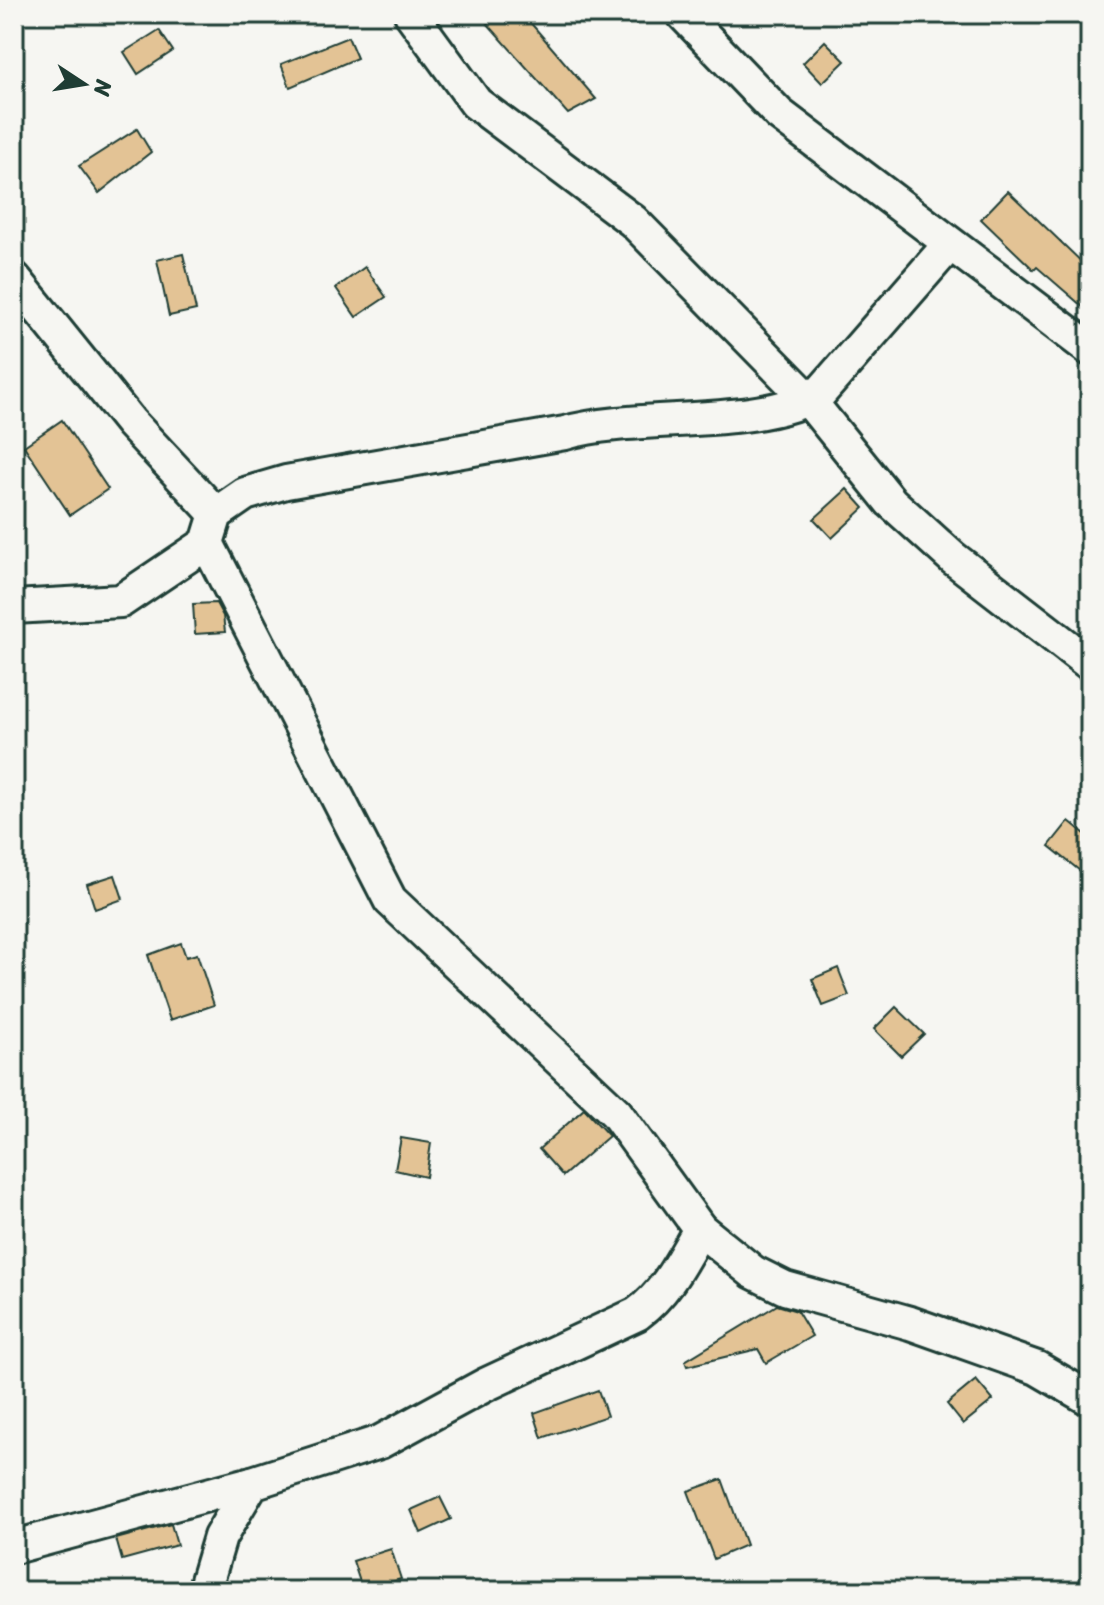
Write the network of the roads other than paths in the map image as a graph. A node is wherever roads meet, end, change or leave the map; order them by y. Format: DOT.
graph roads {
  1 [pos="411,14"];
  2 [pos="683,14"];
  3 [pos="949,245"];
  4 [pos="14,278"];
  5 [pos="1090,349"];
  6 [pos="808,399"];
  7 [pos="212,528"];
  8 [pos="14,607"];
  9 [pos="1090,664"];
  10 [pos="700,1229"];
  11 [pos="1090,1399"];
  12 [pos="252,1483"];
  13 [pos="14,1547"];
  14 [pos="204,1591"];
  1 -- 6 [label="street"];
  2 -- 3 [label="street"];
  3 -- 5 [label="street"];
  3 -- 6 [label="street"];
  4 -- 7 [label="street"];
  6 -- 7 [label="street"];
  6 -- 9 [label="street"];
  7 -- 8 [label="street"];
  7 -- 10 [label="street"];
  10 -- 11 [label="street"];
  10 -- 12 [label="street"];
  12 -- 13 [label="street"];
  12 -- 14 [label="street"];
}
